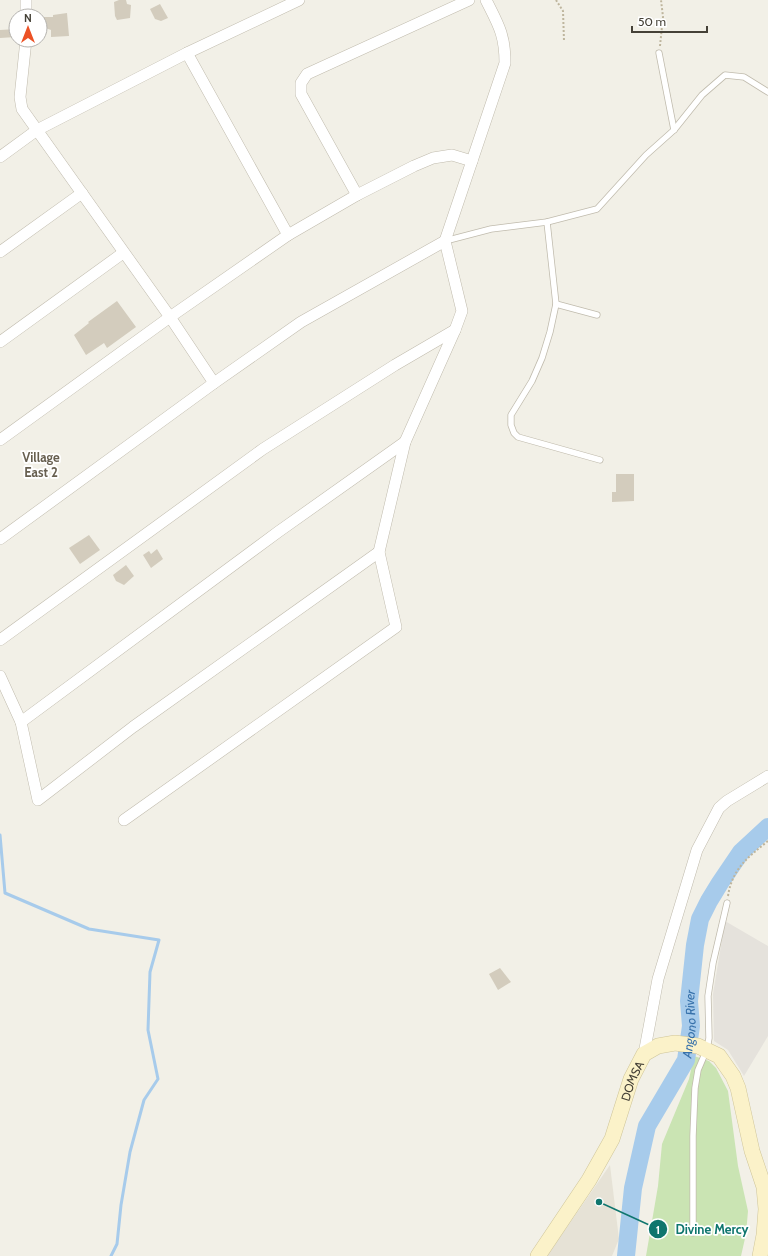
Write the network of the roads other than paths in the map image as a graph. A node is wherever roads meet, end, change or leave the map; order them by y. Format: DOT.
graph roads {
  1 [pos="299,0"];
  2 [pos="469,0"];
  3 [pos="486,0"];
  4 [pos="25,48"];
  5 [pos="187,53"];
  6 [pos="659,54"];
  7 [pos="768,92"];
  8 [pos="37,130"];
  9 [pos="674,130"];
  10 [pos="0,157"];
  11 [pos="472,161"];
  12 [pos="82,193"];
  13 [pos="357,195"];
  14 [pos="547,222"];
  15 [pos="288,235"];
  16 [pos="445,241"];
  17 [pos="0,252"];
  18 [pos="123,253"];
  19 [pos="556,304"];
  20 [pos="597,315"];
  21 [pos="170,317"];
  22 [pos="455,330"];
  23 [pos="0,342"];
  24 [pos="214,383"];
  25 [pos="0,440"];
  26 [pos="405,442"];
  27 [pos="600,460"];
  28 [pos="0,539"];
  29 [pos="380,552"];
  30 [pos="0,640"];
  31 [pos="0,676"];
  32 [pos="21,722"];
  33 [pos="768,776"];
  34 [pos="124,820"];
  35 [pos="727,903"];
  36 [pos="702,1048"];
  37 [pos="644,1054"];
  38 [pos="693,1233"];
  39 [pos="538,1256"];
  40 [pos="760,1256"];
  1 -- 5 [label="street"];
  2 -- 13 [label="street"];
  3 -- 11 [label="street"];
  4 -- 8 [label="street"];
  5 -- 8 [label="street"];
  5 -- 15 [label="street"];
  6 -- 9 [label="lane"];
  7 -- 9 [label="lane"];
  8 -- 10 [label="street"];
  8 -- 12 [label="street"];
  9 -- 14 [label="lane"];
  11 -- 13 [label="street"];
  11 -- 16 [label="street"];
  12 -- 17 [label="street"];
  12 -- 18 [label="street"];
  13 -- 15 [label="street"];
  14 -- 16 [label="lane"];
  14 -- 19 [label="lane"];
  15 -- 21 [label="street"];
  16 -- 22 [label="street"];
  16 -- 24 [label="street"];
  18 -- 21 [label="street"];
  18 -- 23 [label="street"];
  19 -- 20 [label="lane"];
  19 -- 27 [label="lane"];
  21 -- 24 [label="street"];
  21 -- 25 [label="street"];
  22 -- 26 [label="street"];
  22 -- 30 [label="street"];
  24 -- 28 [label="street"];
  26 -- 29 [label="street"];
  26 -- 32 [label="street"];
  29 -- 32 [label="street"];
  29 -- 34 [label="street"];
  31 -- 32 [label="street"];
  33 -- 37 [label="street"];
  35 -- 36 [label="lane"];
  36 -- 37 [label="main road, DOMSA"];
  36 -- 38 [label="lane"];
  36 -- 40 [label="main road"];
  37 -- 39 [label="main road, DOMSA"];
}
